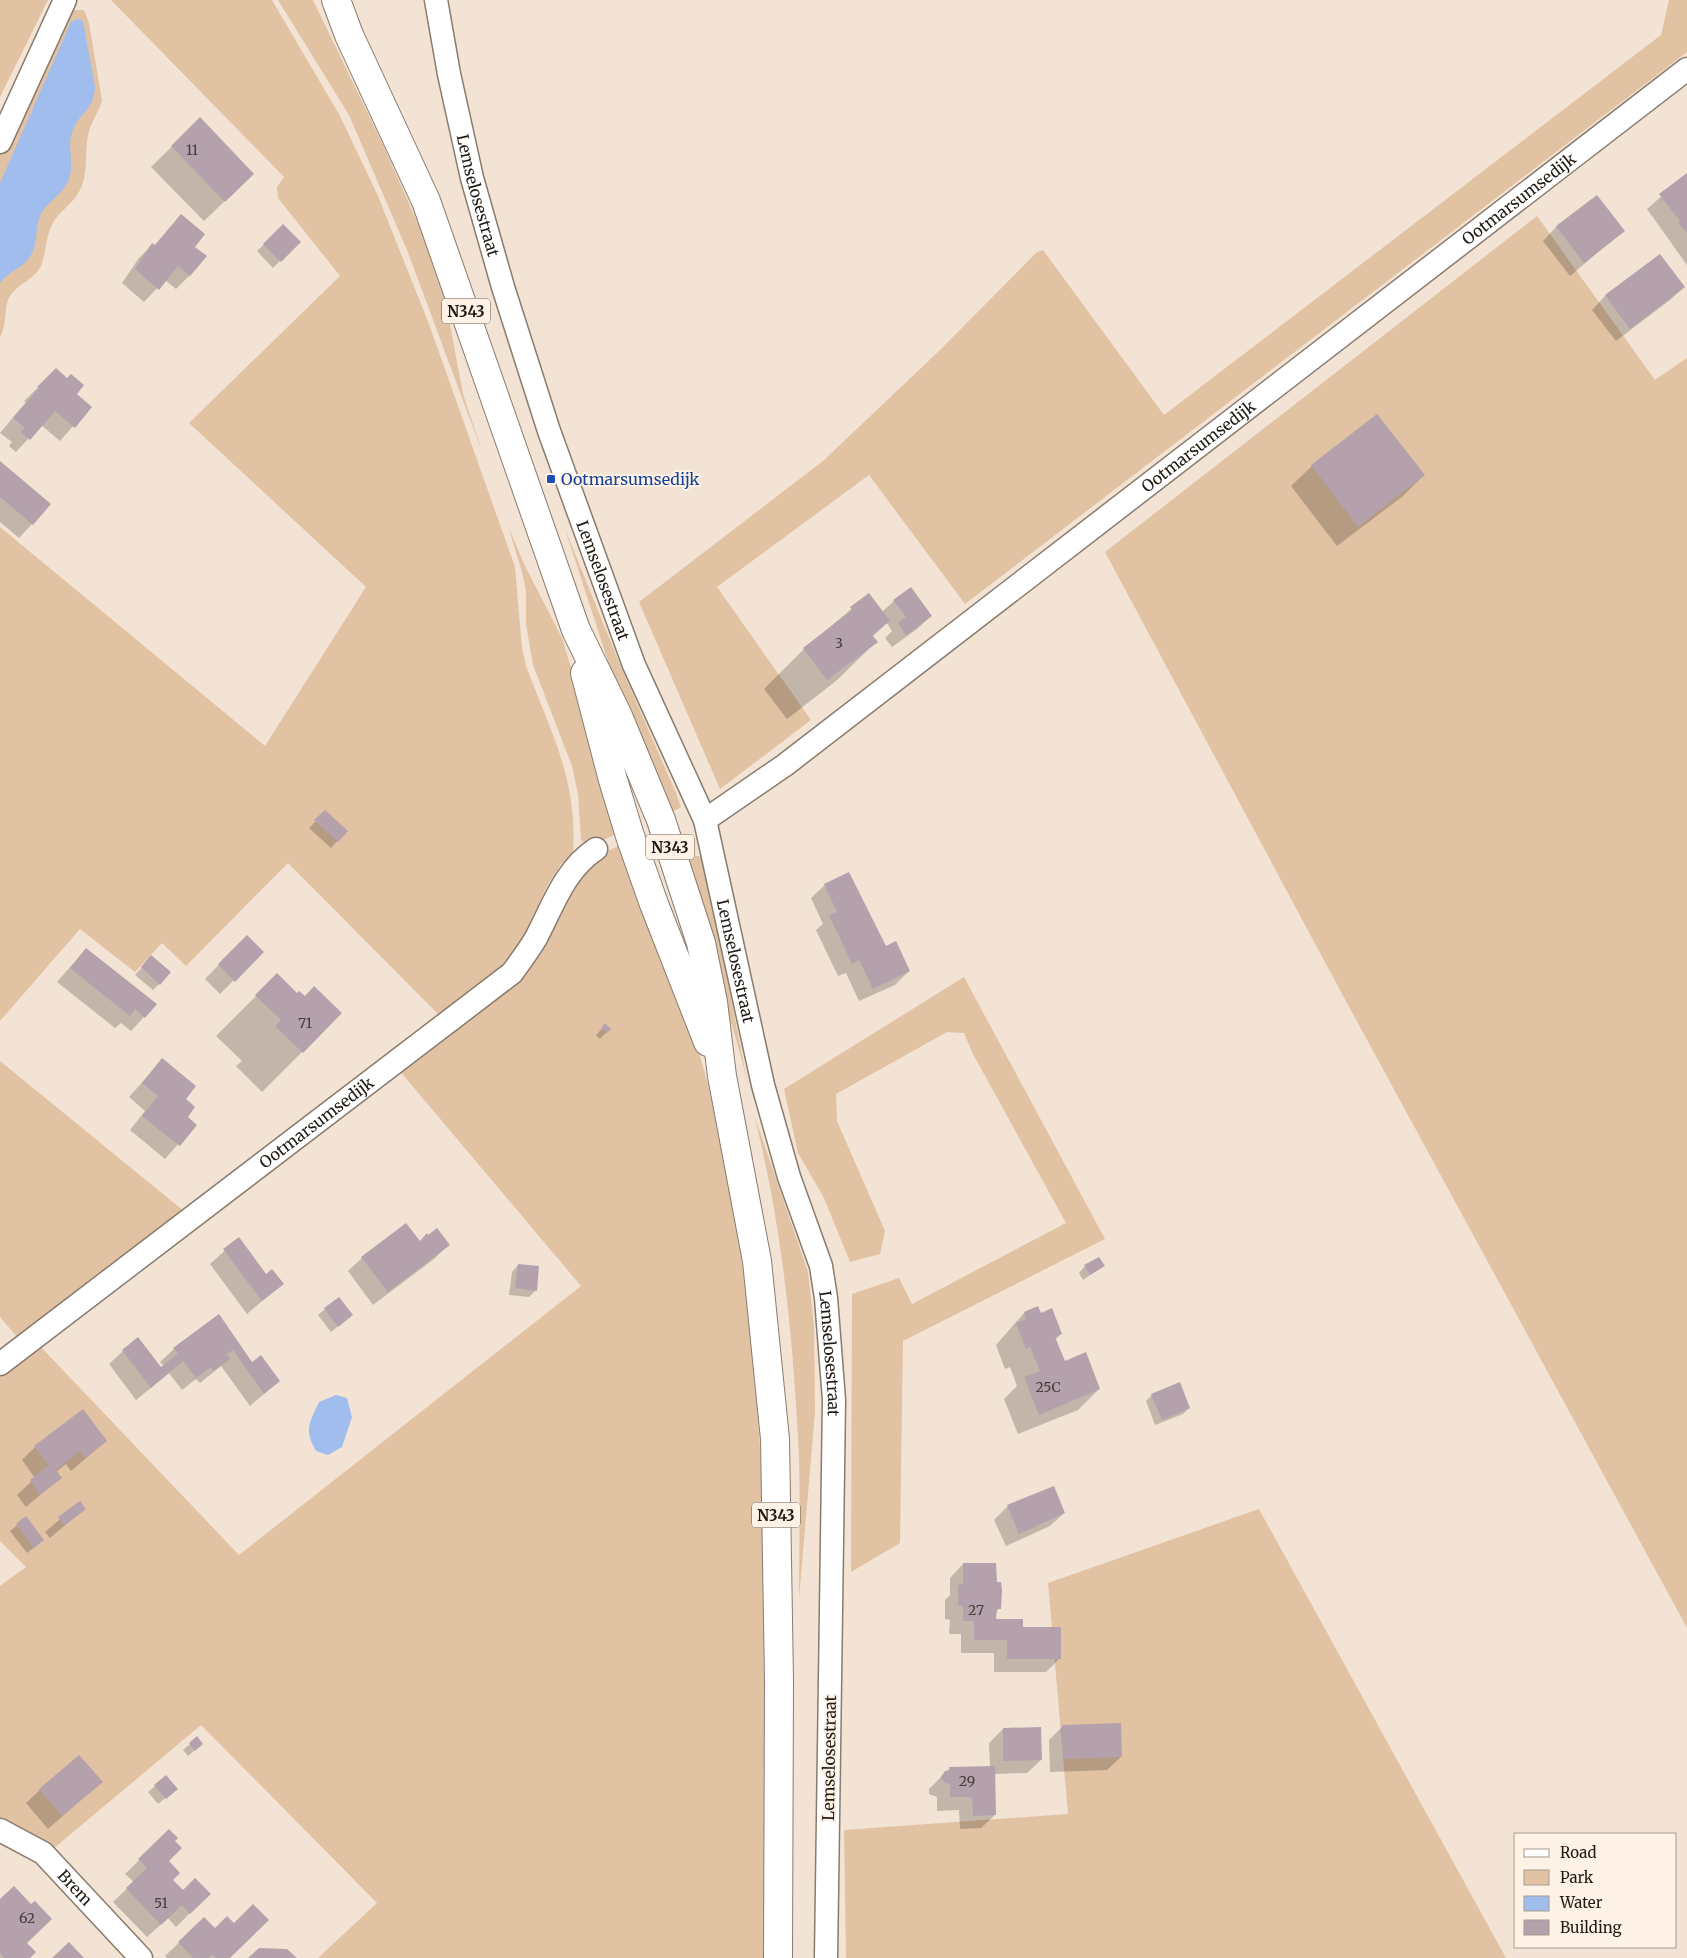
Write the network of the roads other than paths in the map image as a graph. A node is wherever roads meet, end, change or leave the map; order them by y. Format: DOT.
graph roads {
  1 [pos="65,0"];
  2 [pos="336,0"];
  3 [pos="436,0"];
  4 [pos="1687,68"];
  5 [pos="0,142"];
  6 [pos="705,820"];
  7 [pos="596,849"];
  8 [pos="0,1364"];
  9 [pos="0,1830"];
  10 [pos="141,1958"];
  11 [pos="778,1958"];
  12 [pos="826,1958"];
  1 -- 5 [label="street"];
  2 -- 11 [label="main road, N343"];
  3 -- 6 [label="street, Lemselosestraat"];
  4 -- 6 [label="street, Ootmarsumsedijk"];
  6 -- 12 [label="street, Lemselosestraat"];
  7 -- 8 [label="street, Ootmarsumsedijk"];
  9 -- 10 [label="street, Brem"];
}
